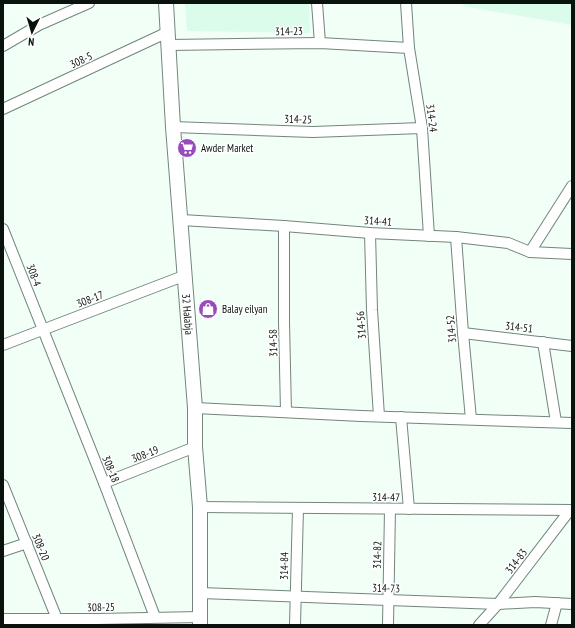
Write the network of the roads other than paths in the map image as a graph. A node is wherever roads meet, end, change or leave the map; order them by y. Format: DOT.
graph roads {
  1 [pos="89,3"];
  2 [pos="166,3"];
  3 [pos="317,3"];
  4 [pos="406,3"];
  5 [pos="169,39"];
  6 [pos="320,43"];
  7 [pos="3,46"];
  8 [pos="409,48"];
  9 [pos="3,109"];
  10 [pos="173,127"];
  11 [pos="422,128"];
  12 [pos="572,186"];
  13 [pos="181,220"];
  14 [pos="284,226"];
  15 [pos="3,229"];
  16 [pos="370,233"];
  17 [pos="429,236"];
  18 [pos="456,237"];
  19 [pos="6,243"];
  20 [pos="530,252"];
  21 [pos="572,254"];
  22 [pos="186,275"];
  23 [pos="43,330"];
  24 [pos="463,333"];
  25 [pos="542,342"];
  26 [pos="3,345"];
  27 [pos="572,346"];
  28 [pos="196,408"];
  29 [pos="286,412"];
  30 [pos="379,416"];
  31 [pos="401,417"];
  32 [pos="471,419"];
  33 [pos="556,422"];
  34 [pos="572,423"];
  35 [pos="196,447"];
  36 [pos="104,483"];
  37 [pos="3,485"];
  38 [pos="200,507"];
  39 [pos="298,508"];
  40 [pos="390,509"];
  41 [pos="409,509"];
  42 [pos="571,510"];
  43 [pos="27,543"];
  44 [pos="3,551"];
  45 [pos="200,593"];
  46 [pos="296,597"];
  47 [pos="388,600"];
  48 [pos="557,603"];
  49 [pos="498,604"];
  50 [pos="572,604"];
  51 [pos="155,617"];
  52 [pos="3,619"];
  53 [pos="58,619"];
  54 [pos="200,621"];
  55 [pos="96,622"];
  56 [pos="295,625"];
  57 [pos="388,625"];
  58 [pos="479,625"];
  59 [pos="551,625"];
  1 -- 7 [label="street"];
  2 -- 5 [label="street, 32 Halabja"];
  3 -- 6 [label="street"];
  4 -- 8 [label="street, 314-24"];
  5 -- 6 [label="street, 314-23"];
  5 -- 9 [label="street, 308-5"];
  5 -- 10 [label="street, 32 Halabja"];
  6 -- 8 [label="street, 314-23"];
  8 -- 11 [label="street, 314-24"];
  10 -- 11 [label="street, 314-25"];
  10 -- 13 [label="street, 32 Halabja"];
  11 -- 17 [label="street, 314-24"];
  12 -- 20 [label="street"];
  13 -- 14 [label="street, 314-41"];
  13 -- 22 [label="street, 32 Halabja"];
  14 -- 16 [label="street, 314-41"];
  14 -- 29 [label="street, 314-58"];
  15 -- 19 [label="street, 308-4"];
  16 -- 17 [label="street, 314-41"];
  16 -- 30 [label="street, 314-56"];
  17 -- 18 [label="street, 314-41"];
  18 -- 20 [label="street, 314-41"];
  18 -- 24 [label="street, 314-52"];
  19 -- 23 [label="street, 308-4"];
  20 -- 21 [label="street, 314-41"];
  22 -- 23 [label="street, 308-17"];
  22 -- 28 [label="street, 32 Halabja"];
  23 -- 26 [label="street, 308-17"];
  23 -- 36 [label="street, 308-18"];
  24 -- 25 [label="street, 314-51"];
  24 -- 32 [label="street, 314-52"];
  25 -- 27 [label="street, 314-51"];
  25 -- 33 [label="street"];
  28 -- 29 [label="street"];
  28 -- 35 [label="street, 32 Halabja"];
  29 -- 30 [label="street"];
  30 -- 31 [label="street"];
  31 -- 32 [label="street"];
  31 -- 41 [label="street"];
  32 -- 33 [label="street"];
  33 -- 34 [label="street"];
  35 -- 36 [label="street, 308-19"];
  35 -- 38 [label="street, 32 Halabja"];
  36 -- 51 [label="street, 308-18"];
  37 -- 43 [label="street, 308-20"];
  38 -- 39 [label="street, 314-47"];
  38 -- 45 [label="street, 32 Halabja"];
  39 -- 40 [label="street, 314-47"];
  39 -- 46 [label="street, 314-84"];
  40 -- 41 [label="street, 314-47"];
  40 -- 47 [label="street, 314-82"];
  41 -- 42 [label="street, 314-47"];
  42 -- 49 [label="street, 314-83"];
  43 -- 44 [label="street"];
  43 -- 53 [label="street, 308-20"];
  45 -- 46 [label="street, 314-73"];
  45 -- 54 [label="street, 32 Halabja"];
  46 -- 47 [label="street, 314-73"];
  46 -- 56 [label="street, 314-84"];
  47 -- 49 [label="street, 314-73"];
  47 -- 57 [label="street, 314-82"];
  48 -- 49 [label="street, 314-73"];
  48 -- 50 [label="street, 314-73"];
  48 -- 59 [label="street"];
  49 -- 58 [label="street, 314-83"];
  51 -- 54 [label="street, 308-25"];
  51 -- 55 [label="street, 308-25"];
  52 -- 53 [label="street, 308-25"];
  53 -- 55 [label="street, 308-25"];
}
